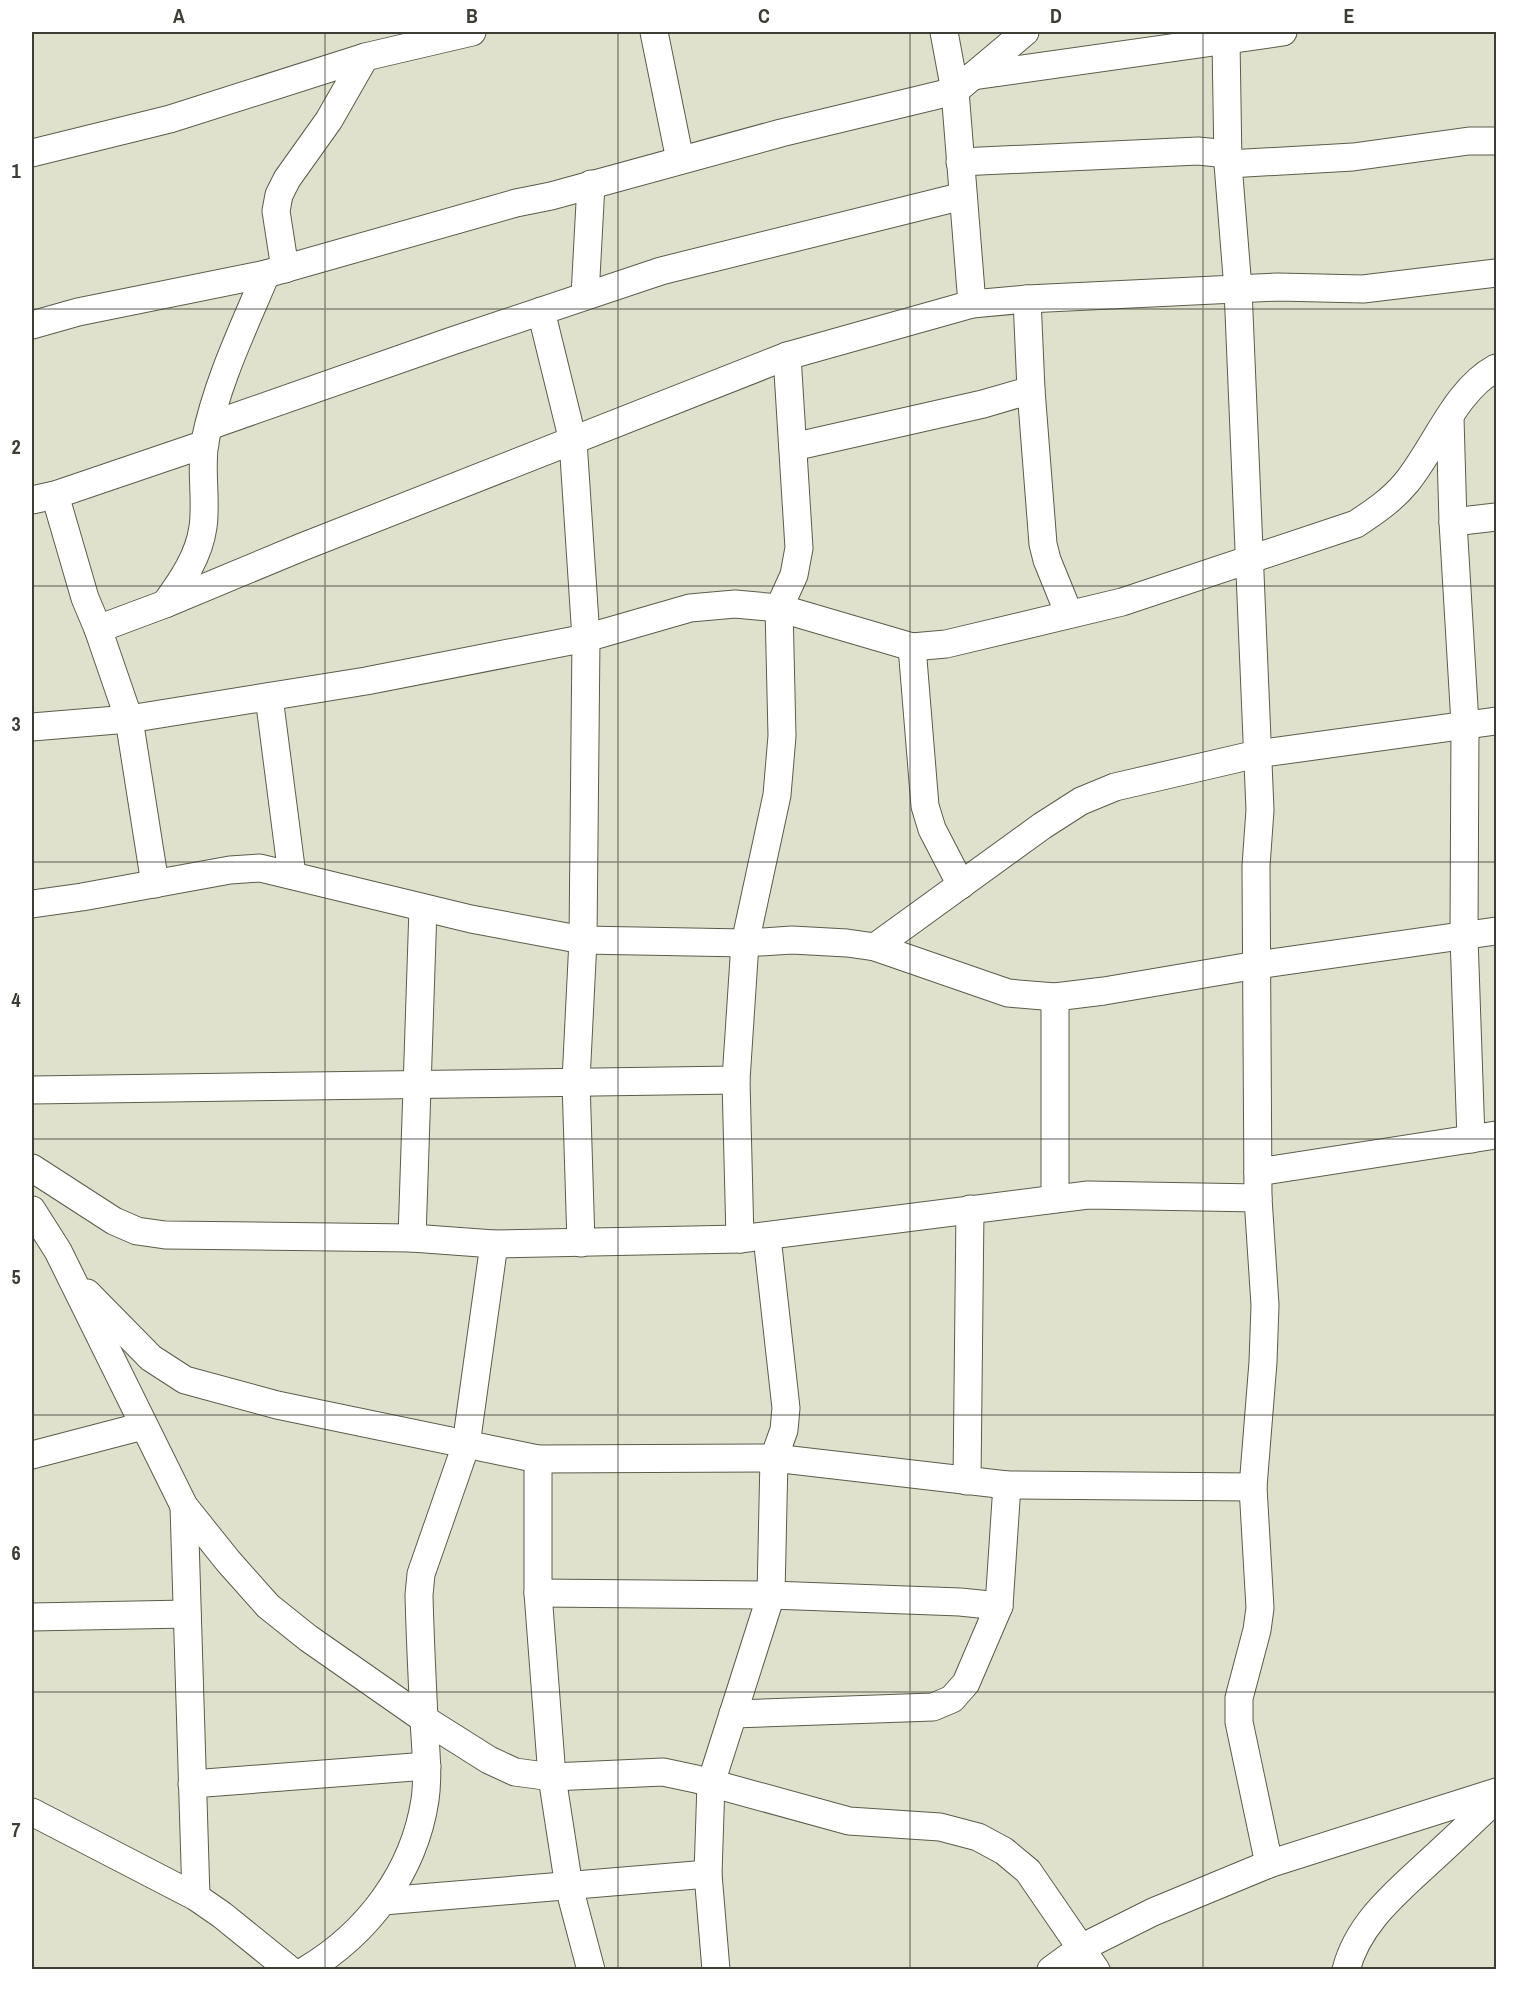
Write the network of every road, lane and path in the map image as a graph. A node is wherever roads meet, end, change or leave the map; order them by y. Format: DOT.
graph roads {
  1 [pos="472,32"];
  2 [pos="654,32"];
  3 [pos="944,32"];
  4 [pos="1025,32"];
  5 [pos="1283,32"];
  6 [pos="1226,40"];
  7 [pos="365,57"];
  8 [pos="964,83"];
  9 [pos="1497,141"];
  10 [pos="32,153"];
  11 [pos="1228,159"];
  12 [pos="680,160"];
  13 [pos="960,162"];
  14 [pos="591,184"];
  15 [pos="963,196"];
  16 [pos="276,271"];
  17 [pos="1497,273"];
  18 [pos="1238,289"];
  19 [pos="585,296"];
  20 [pos="1027,299"];
  21 [pos="972,304"];
  22 [pos="541,311"];
  23 [pos="32,325"];
  24 [pos="787,356"];
  25 [pos="1497,368"];
  26 [pos="1031,390"];
  27 [pos="1450,418"];
  28 [pos="207,435"];
  29 [pos="573,441"];
  30 [pos="793,447"];
  31 [pos="43,497"];
  32 [pos="1497,517"];
  33 [pos="1453,522"];
  34 [pos="1250,560"];
  35 [pos="165,604"];
  36 [pos="779,608"];
  37 [pos="1069,615"];
  38 [pos="98,629"];
  39 [pos="586,638"];
  40 [pos="912,647"];
  41 [pos="269,697"];
  42 [pos="129,719"];
  43 [pos="1497,721"];
  44 [pos="1465,724"];
  45 [pos="32,727"];
  46 [pos="1257,754"];
  47 [pos="292,875"];
  48 [pos="155,884"];
  49 [pos="961,885"];
  50 [pos="32,904"];
  51 [pos="423,908"];
  52 [pos="1497,931"];
  53 [pos="1464,937"];
  54 [pos="583,940"];
  55 [pos="745,943"];
  56 [pos="875,947"];
  57 [pos="1257,965"];
  58 [pos="1055,996"];
  59 [pos="735,1080"];
  60 [pos="576,1081"];
  61 [pos="416,1083"];
  62 [pos="32,1090"];
  63 [pos="1484,1137"];
  64 [pos="32,1168"];
  65 [pos="1258,1185"];
  66 [pos="1055,1198"];
  67 [pos="970,1209"];
  68 [pos="32,1210"];
  69 [pos="767,1237"];
  70 [pos="412,1238"];
  71 [pos="740,1239"];
  72 [pos="580,1243"];
  73 [pos="494,1244"];
  74 [pos="71,1277"];
  75 [pos="143,1426"];
  76 [pos="466,1445"];
  77 [pos="32,1455"];
  78 [pos="774,1458"];
  79 [pos="537,1460"];
  80 [pos="967,1481"];
  81 [pos="1007,1485"];
  82 [pos="1254,1487"];
  83 [pos="184,1506"];
  84 [pos="538,1593"];
  85 [pos="771,1595"];
  86 [pos="999,1606"];
  87 [pos="187,1614"];
  88 [pos="32,1617"];
  89 [pos="733,1714"];
  90 [pos="424,1719"];
  91 [pos="427,1766"];
  92 [pos="552,1777"];
  93 [pos="711,1783"];
  94 [pos="192,1784"];
  95 [pos="1497,1792"];
  96 [pos="1497,1799"];
  97 [pos="32,1812"];
  98 [pos="1269,1864"];
  99 [pos="708,1874"];
  100 [pos="569,1887"];
  101 [pos="196,1897"];
  102 [pos="383,1901"];
  103 [pos="1081,1948"];
  104 [pos="290,1970"];
  105 [pos="306,1970"];
  106 [pos="591,1970"];
  107 [pos="716,1970"];
  108 [pos="1051,1970"];
  109 [pos="1096,1970"];
  110 [pos="1346,1970"];
  1 -- 7 [label="street"];
  2 -- 12 [label="street"];
  3 -- 8 [label="street"];
  4 -- 8 [label="street"];
  5 -- 6 [label="street"];
  6 -- 8 [label="street"];
  6 -- 11 [label="street"];
  7 -- 10 [label="street"];
  7 -- 16 [label="street"];
  8 -- 12 [label="street"];
  8 -- 13 [label="street"];
  9 -- 11 [label="street"];
  11 -- 13 [label="street"];
  11 -- 18 [label="street"];
  12 -- 14 [label="street"];
  13 -- 15 [label="street"];
  14 -- 16 [label="street"];
  14 -- 19 [label="street"];
  15 -- 19 [label="street"];
  15 -- 21 [label="street"];
  16 -- 23 [label="street"];
  16 -- 28 [label="street"];
  17 -- 18 [label="street"];
  18 -- 20 [label="street"];
  18 -- 34 [label="street"];
  19 -- 22 [label="street"];
  20 -- 21 [label="street"];
  20 -- 26 [label="street"];
  21 -- 24 [label="street"];
  22 -- 28 [label="street"];
  22 -- 29 [label="street"];
  24 -- 29 [label="street"];
  24 -- 30 [label="street"];
  25 -- 27 [label="street"];
  26 -- 30 [label="street"];
  26 -- 37 [label="street"];
  27 -- 33 [label="street"];
  27 -- 34 [label="street"];
  28 -- 31 [label="street"];
  28 -- 35 [label="street"];
  29 -- 35 [label="street"];
  29 -- 39 [label="street"];
  30 -- 36 [label="street"];
  31 -- 38 [label="street"];
  32 -- 33 [label="street"];
  33 -- 44 [label="street"];
  34 -- 37 [label="street"];
  34 -- 46 [label="street"];
  35 -- 38 [label="street"];
  36 -- 39 [label="street"];
  36 -- 40 [label="street"];
  36 -- 55 [label="street"];
  37 -- 40 [label="street"];
  38 -- 42 [label="street"];
  39 -- 41 [label="street"];
  39 -- 54 [label="street"];
  40 -- 49 [label="street"];
  41 -- 42 [label="street"];
  41 -- 47 [label="street"];
  42 -- 45 [label="street"];
  42 -- 48 [label="street"];
  43 -- 44 [label="street"];
  44 -- 46 [label="street"];
  44 -- 53 [label="street"];
  46 -- 49 [label="street"];
  46 -- 57 [label="street"];
  47 -- 48 [label="street"];
  47 -- 51 [label="street"];
  48 -- 50 [label="street"];
  49 -- 56 [label="street"];
  51 -- 54 [label="street"];
  51 -- 61 [label="street"];
  52 -- 53 [label="street"];
  53 -- 57 [label="street"];
  53 -- 63 [label="street"];
  54 -- 55 [label="street"];
  54 -- 60 [label="street"];
  55 -- 56 [label="street"];
  55 -- 59 [label="street"];
  56 -- 58 [label="street"];
  57 -- 58 [label="street"];
  57 -- 65 [label="street"];
  58 -- 66 [label="street"];
  59 -- 60 [label="street"];
  59 -- 71 [label="street"];
  60 -- 61 [label="street"];
  60 -- 72 [label="street"];
  61 -- 62 [label="street"];
  61 -- 70 [label="street"];
  63 -- 65 [label="street"];
  64 -- 70 [label="street"];
  65 -- 66 [label="street"];
  65 -- 82 [label="street"];
  66 -- 67 [label="street"];
  67 -- 69 [label="street"];
  67 -- 80 [label="street"];
  68 -- 74 [label="street"];
  69 -- 71 [label="street"];
  69 -- 78 [label="street"];
  70 -- 73 [label="street"];
  71 -- 72 [label="street"];
  72 -- 73 [label="street"];
  73 -- 76 [label="street"];
  74 -- 75 [label="street"];
  74 -- 76 [label="street"];
  75 -- 77 [label="street"];
  75 -- 83 [label="street"];
  76 -- 79 [label="street"];
  76 -- 90 [label="street"];
  78 -- 79 [label="street"];
  78 -- 80 [label="street"];
  78 -- 85 [label="street"];
  79 -- 84 [label="street"];
  80 -- 81 [label="street"];
  81 -- 82 [label="street"];
  81 -- 86 [label="street"];
  82 -- 98 [label="street"];
  83 -- 87 [label="street"];
  83 -- 90 [label="street"];
  84 -- 85 [label="street"];
  84 -- 92 [label="street"];
  85 -- 86 [label="street"];
  85 -- 89 [label="street"];
  86 -- 89 [label="street"];
  87 -- 88 [label="street"];
  87 -- 94 [label="street"];
  89 -- 93 [label="street"];
  90 -- 91 [label="street"];
  90 -- 92 [label="street"];
  91 -- 94 [label="street"];
  91 -- 102 [label="street"];
  92 -- 93 [label="street"];
  92 -- 100 [label="street"];
  93 -- 99 [label="street"];
  93 -- 103 [label="street"];
  94 -- 101 [label="street"];
  95 -- 98 [label="street"];
  96 -- 110 [label="street"];
  97 -- 101 [label="street"];
  98 -- 103 [label="street"];
  99 -- 100 [label="street"];
  99 -- 107 [label="street"];
  100 -- 102 [label="street"];
  100 -- 106 [label="street"];
  101 -- 104 [label="street"];
  102 -- 105 [label="street"];
  103 -- 108 [label="street"];
  103 -- 109 [label="street"];
}
